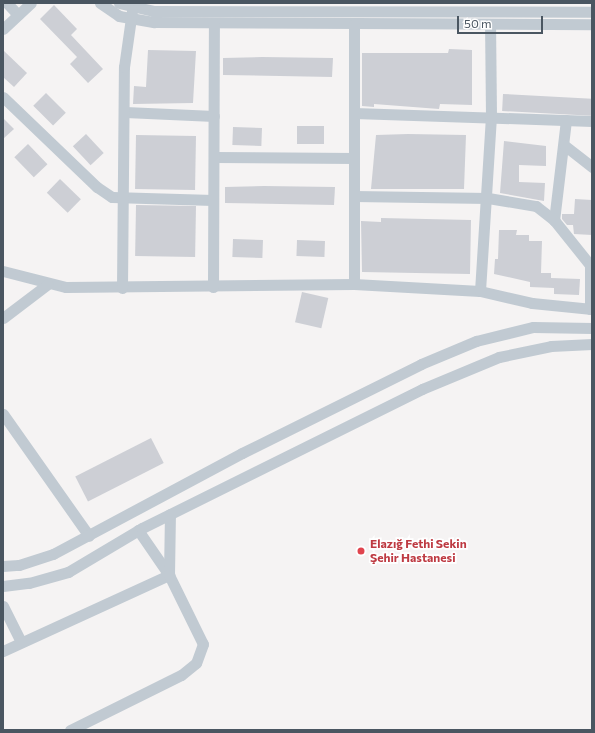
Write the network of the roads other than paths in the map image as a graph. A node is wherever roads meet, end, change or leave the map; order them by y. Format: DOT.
graph roads {
  1 [pos="7,3"];
  2 [pos="31,3"];
  3 [pos="100,3"];
  4 [pos="119,3"];
  5 [pos="239,7"];
  6 [pos="420,7"];
  7 [pos="526,8"];
  8 [pos="592,12"];
  9 [pos="131,13"];
  10 [pos="18,15"];
  11 [pos="214,23"];
  12 [pos="354,24"];
  13 [pos="526,24"];
  14 [pos="592,24"];
  15 [pos="490,25"];
  16 [pos="3,29"];
  17 [pos="3,97"];
  18 [pos="125,112"];
  19 [pos="354,113"];
  20 [pos="491,115"];
  21 [pos="214,116"];
  22 [pos="566,120"];
  23 [pos="592,121"];
  24 [pos="564,145"];
  25 [pos="214,157"];
  26 [pos="354,158"];
  27 [pos="592,167"];
  28 [pos="354,196"];
  29 [pos="488,198"];
  30 [pos="123,199"];
  31 [pos="213,200"];
  32 [pos="554,220"];
  33 [pos="3,271"];
  34 [pos="48,284"];
  35 [pos="354,284"];
  36 [pos="213,287"];
  37 [pos="122,288"];
  38 [pos="480,291"];
  39 [pos="591,309"];
  40 [pos="3,318"];
  41 [pos="592,328"];
  42 [pos="592,344"];
  43 [pos="3,414"];
  44 [pos="170,514"];
  45 [pos="138,530"];
  46 [pos="89,536"];
  47 [pos="3,566"];
  48 [pos="169,575"];
  49 [pos="3,586"];
  50 [pos="3,606"];
  51 [pos="21,642"];
  52 [pos="3,651"];
  53 [pos="70,730"];
  1 -- 10 [label="street"];
  2 -- 10 [label="street"];
  3 -- 9 [label="street"];
  4 -- 9 [label="street"];
  5 -- 6 [label="street"];
  5 -- 9 [label="street"];
  6 -- 7 [label="street"];
  7 -- 8 [label="street"];
  7 -- 13 [label="street"];
  9 -- 11 [label="street"];
  9 -- 18 [label="street"];
  10 -- 16 [label="street"];
  11 -- 12 [label="street"];
  11 -- 21 [label="street"];
  12 -- 15 [label="street"];
  12 -- 19 [label="street"];
  13 -- 14 [label="street"];
  13 -- 15 [label="street"];
  15 -- 20 [label="street"];
  17 -- 30 [label="street"];
  18 -- 21 [label="street"];
  18 -- 30 [label="street"];
  19 -- 20 [label="street"];
  19 -- 26 [label="street"];
  20 -- 22 [label="street"];
  20 -- 29 [label="street"];
  21 -- 25 [label="street"];
  22 -- 23 [label="street"];
  22 -- 24 [label="street"];
  24 -- 27 [label="street"];
  24 -- 32 [label="street"];
  25 -- 26 [label="street"];
  25 -- 31 [label="street"];
  26 -- 28 [label="street"];
  28 -- 29 [label="street"];
  28 -- 35 [label="street"];
  29 -- 32 [label="street"];
  29 -- 38 [label="street"];
  30 -- 31 [label="street"];
  30 -- 37 [label="street"];
  31 -- 36 [label="street"];
  32 -- 39 [label="street"];
  33 -- 34 [label="street"];
  34 -- 37 [label="street"];
  34 -- 40 [label="street"];
  35 -- 36 [label="street"];
  35 -- 38 [label="street"];
  36 -- 37 [label="street"];
  38 -- 39 [label="street"];
  41 -- 46 [label="street"];
  42 -- 44 [label="street"];
  43 -- 46 [label="street"];
  44 -- 45 [label="street"];
  44 -- 48 [label="street"];
  45 -- 48 [label="street"];
  45 -- 49 [label="street"];
  46 -- 47 [label="street"];
  48 -- 51 [label="street"];
  48 -- 53 [label="street"];
  50 -- 51 [label="street"];
  51 -- 52 [label="street"];
}
